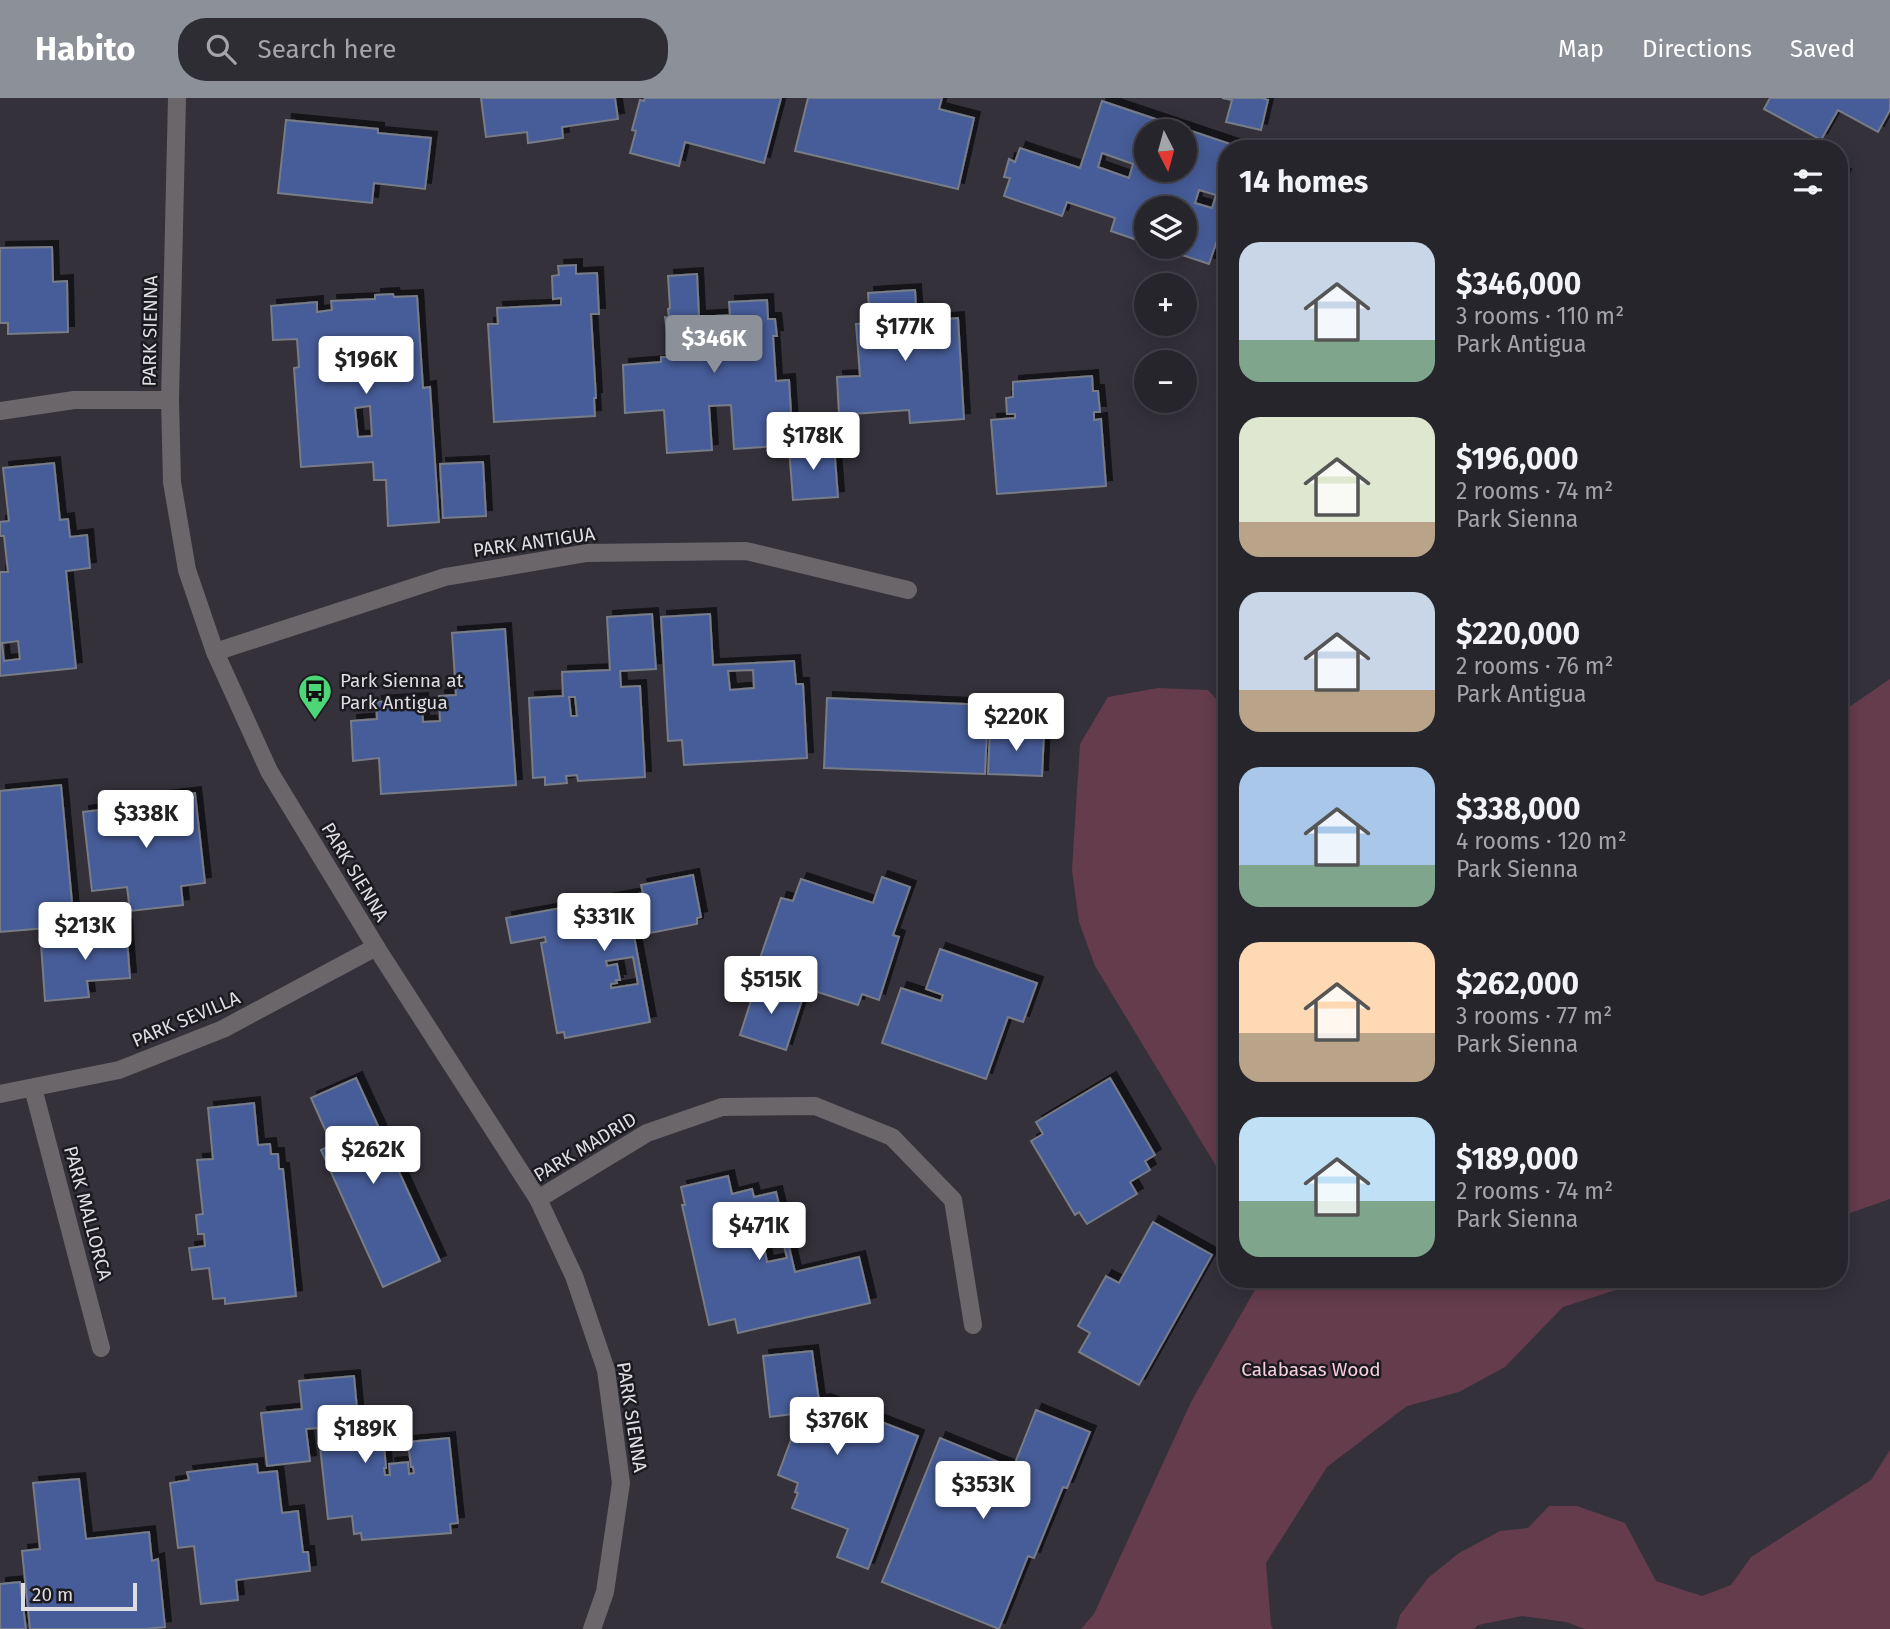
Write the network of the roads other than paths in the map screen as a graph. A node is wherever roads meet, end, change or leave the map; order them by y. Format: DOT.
graph roads {
  1 [pos="177,98"];
  2 [pos="170,400"];
  3 [pos="0,411"];
  4 [pos="908,590"];
  5 [pos="215,652"];
  6 [pos="376,947"];
  7 [pos="33,1088"];
  8 [pos="0,1094"];
  9 [pos="538,1199"];
  10 [pos="973,1325"];
  11 [pos="101,1349"];
  12 [pos="592,1629"];
  1 -- 2 [label="street, PARK SIENNA"];
  2 -- 3 [label="street"];
  2 -- 5 [label="street, PARK SIENNA"];
  4 -- 5 [label="street, PARK ANTIGUA"];
  5 -- 6 [label="street, PARK SIENNA"];
  6 -- 7 [label="street, PARK SEVILLA"];
  6 -- 9 [label="street, PARK SIENNA"];
  7 -- 8 [label="street, PARK SEVILLA"];
  7 -- 11 [label="street, PARK MALLORCA"];
  9 -- 10 [label="street, PARK MADRID"];
  9 -- 12 [label="street, PARK SIENNA"];
}
